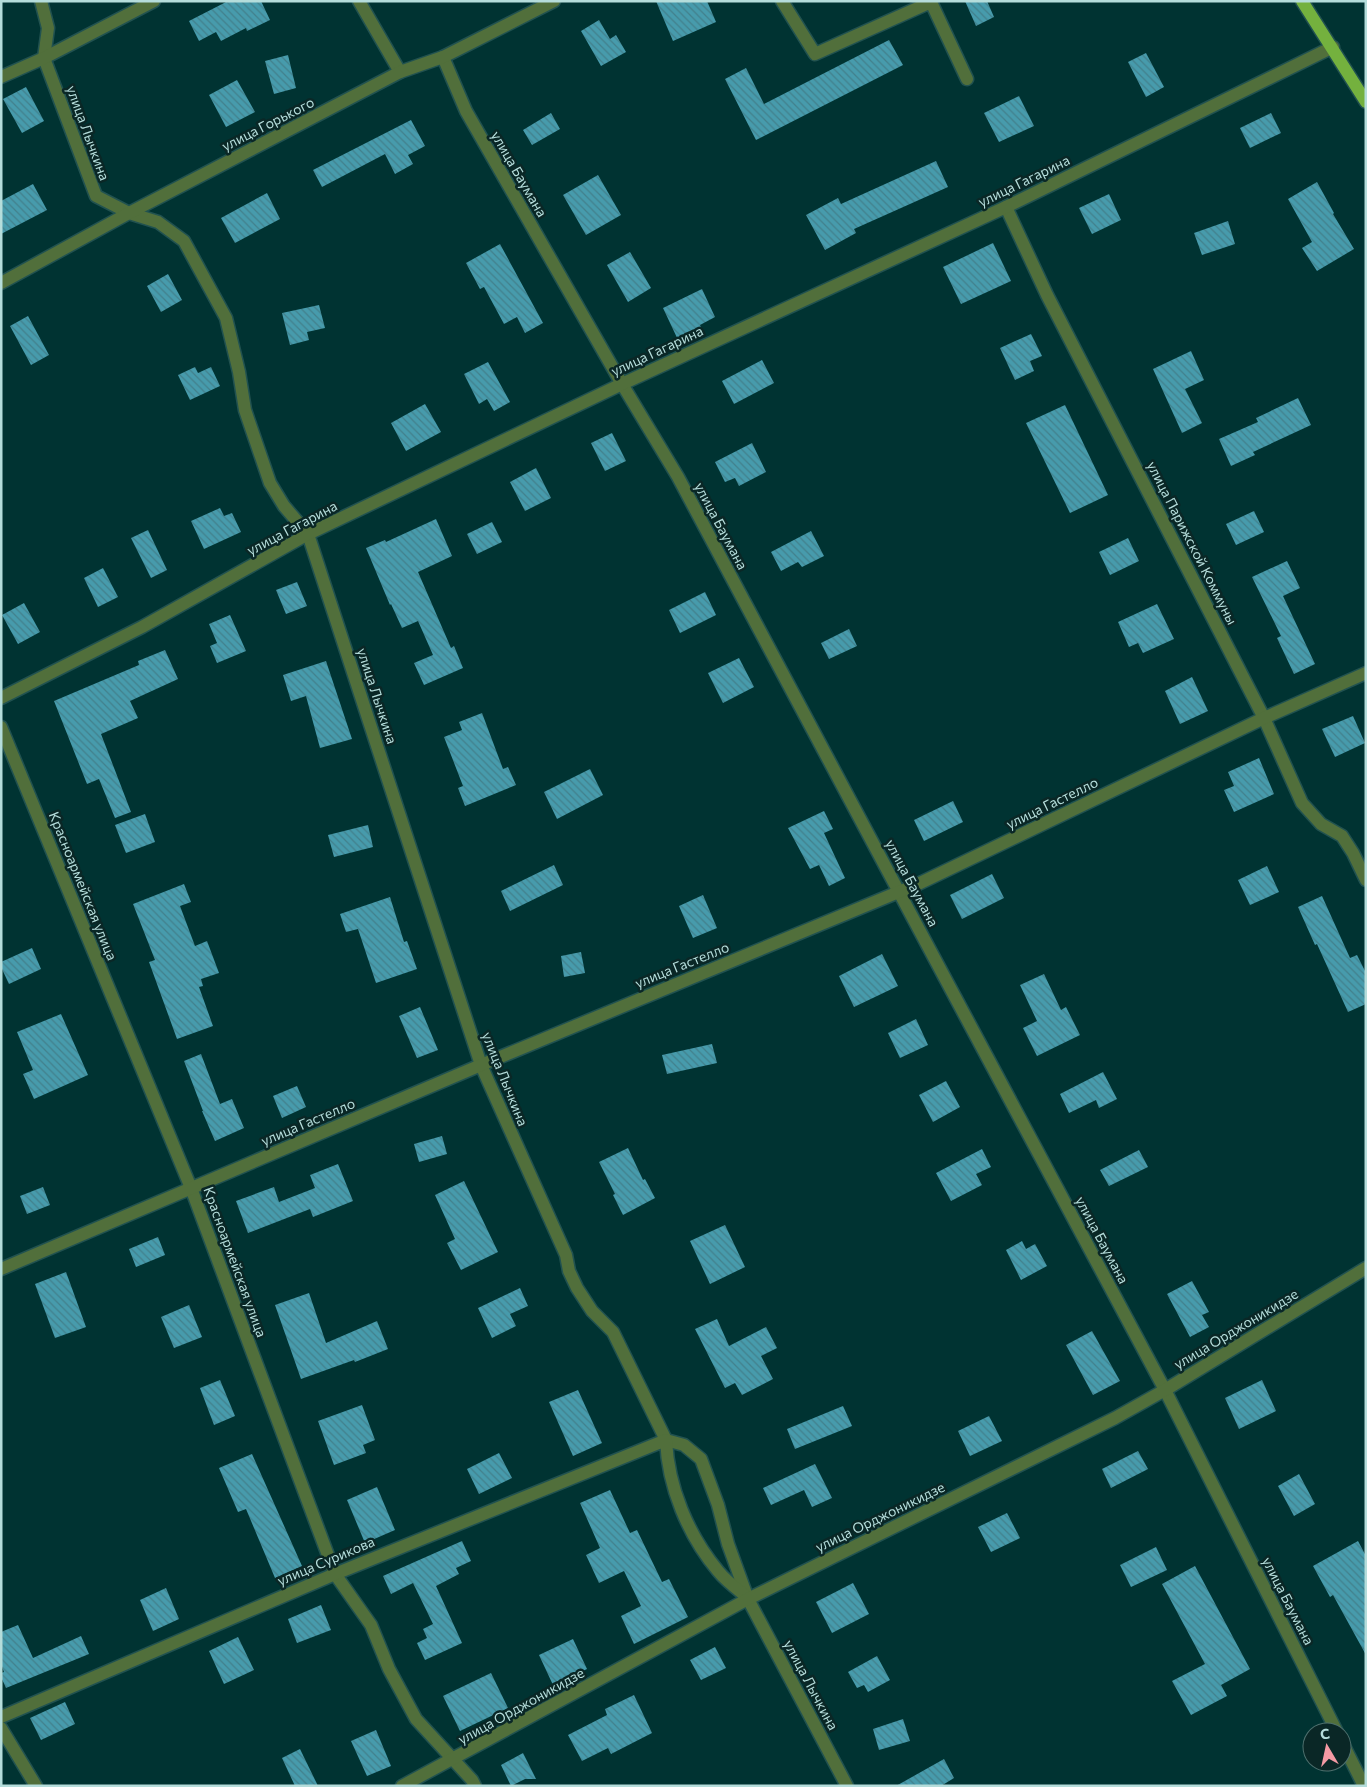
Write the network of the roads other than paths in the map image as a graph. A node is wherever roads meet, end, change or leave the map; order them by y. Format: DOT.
graph roads {
  1 [pos="41,1"];
  2 [pos="154,1"];
  3 [pos="359,1"];
  4 [pos="554,1"];
  5 [pos="782,1"];
  6 [pos="1302,1"];
  7 [pos="1333,47"];
  8 [pos="443,57"];
  9 [pos="44,58"];
  10 [pos="400,72"];
  11 [pos="1,77"];
  12 [pos="967,79"];
  13 [pos="1366,102"];
  14 [pos="1006,207"];
  15 [pos="129,213"];
  16 [pos="1,283"];
  17 [pos="622,384"];
  18 [pos="308,534"];
  19 [pos="1366,673"];
  20 [pos="1,698"];
  21 [pos="1264,718"];
  22 [pos="1,727"];
  23 [pos="1366,880"];
  24 [pos="899,892"];
  25 [pos="481,1065"];
  26 [pos="191,1188"];
  27 [pos="1366,1268"];
  28 [pos="1,1269"];
  29 [pos="1165,1390"];
  30 [pos="666,1440"];
  31 [pos="335,1574"];
  32 [pos="748,1599"];
  33 [pos="1,1717"];
  34 [pos="1332,1722"];
  35 [pos="1,1728"];
  36 [pos="453,1760"];
  37 [pos="1352,1762"];
  38 [pos="36,1786"];
  39 [pos="402,1786"];
  40 [pos="475,1786"];
  41 [pos="847,1786"];
  42 [pos="1364,1786"];
  1 -- 9 [label="street, улица Лычкина"];
  2 -- 9 [label="street"];
  3 -- 10 [label="street"];
  4 -- 8 [label="street, улица Горького"];
  5 -- 12 [label="street"];
  6 -- 7 [label="main road"];
  7 -- 13 [label="main road"];
  7 -- 14 [label="street, улица Гагарина"];
  8 -- 10 [label="street, улица Горького"];
  8 -- 17 [label="street, улица Баумана"];
  9 -- 11 [label="street"];
  9 -- 15 [label="street, улица Лычкина"];
  10 -- 15 [label="street, улица Горького"];
  14 -- 17 [label="street, улица Гагарина"];
  14 -- 21 [label="street, улица Парижской Коммуны"];
  15 -- 16 [label="street, улица Горького"];
  15 -- 18 [label="street, улица Лычкина"];
  17 -- 18 [label="street, улица Гагарина"];
  17 -- 24 [label="street, улица Баумана"];
  18 -- 20 [label="street, улица Гагарина"];
  18 -- 25 [label="street, улица Лычкина"];
  19 -- 21 [label="street, улица Гастелло"];
  21 -- 23 [label="street, улица Парижской Коммуны"];
  21 -- 24 [label="street, улица Гастелло"];
  22 -- 26 [label="street, Красноармейская улица"];
  24 -- 25 [label="street, улица Гастелло"];
  24 -- 29 [label="street, улица Баумана"];
  25 -- 26 [label="street, улица Гастелло"];
  25 -- 30 [label="street, улица Лычкина"];
  26 -- 28 [label="street, улица Гастелло"];
  26 -- 31 [label="street, Красноармейская улица"];
  27 -- 29 [label="street, улица Орджоникидзе"];
  29 -- 32 [label="street, улица Орджоникидзе"];
  29 -- 34 [label="street, улица Баумана"];
  30 -- 31 [label="street, улица Сурикова"];
  30 -- 32 [label="street, улица Лычкина"];
  30 -- 32 [label="street, улица Лычкина"];
  31 -- 33 [label="street, улица Сурикова"];
  31 -- 36 [label="street, Красноармейская улица"];
  32 -- 36 [label="street, улица Орджоникидзе"];
  32 -- 41 [label="street, улица Лычкина"];
  35 -- 38 [label="street"];
  36 -- 39 [label="street, улица Орджоникидзе"];
  36 -- 40 [label="street, Красноармейская улица"];
  37 -- 42 [label="street"];
}
